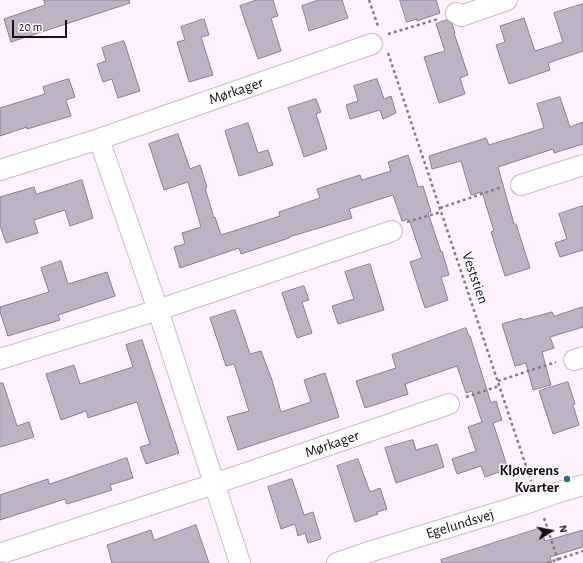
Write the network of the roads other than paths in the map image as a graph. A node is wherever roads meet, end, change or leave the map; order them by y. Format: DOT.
graph roads {
  1 [pos="507,0"];
  2 [pos="456,13"];
  3 [pos="380,39"];
  4 [pos="99,139"];
  5 [pos="583,165"];
  6 [pos="0,170"];
  7 [pos="520,185"];
  8 [pos="392,230"];
  9 [pos="158,310"];
  10 [pos="0,359"];
  11 [pos="449,404"];
  12 [pos="214,484"];
  13 [pos="583,485"];
  14 [pos="5,552"];
  15 [pos="374,557"];
  16 [pos="240,563"];
  17 [pos="337,563"];
  1 -- 2 [label="street"];
  3 -- 4 [label="street, Mørkager"];
  4 -- 6 [label="street, Mørkager"];
  4 -- 9 [label="street"];
  5 -- 7 [label="street"];
  8 -- 9 [label="street"];
  9 -- 10 [label="street"];
  9 -- 12 [label="street"];
  11 -- 12 [label="street, Mørkager"];
  12 -- 14 [label="street, Mørkager"];
  12 -- 16 [label="street"];
  13 -- 15 [label="street, Egelundsvej, bridge"];
  15 -- 17 [label="street, Egelundsvej"];
}
